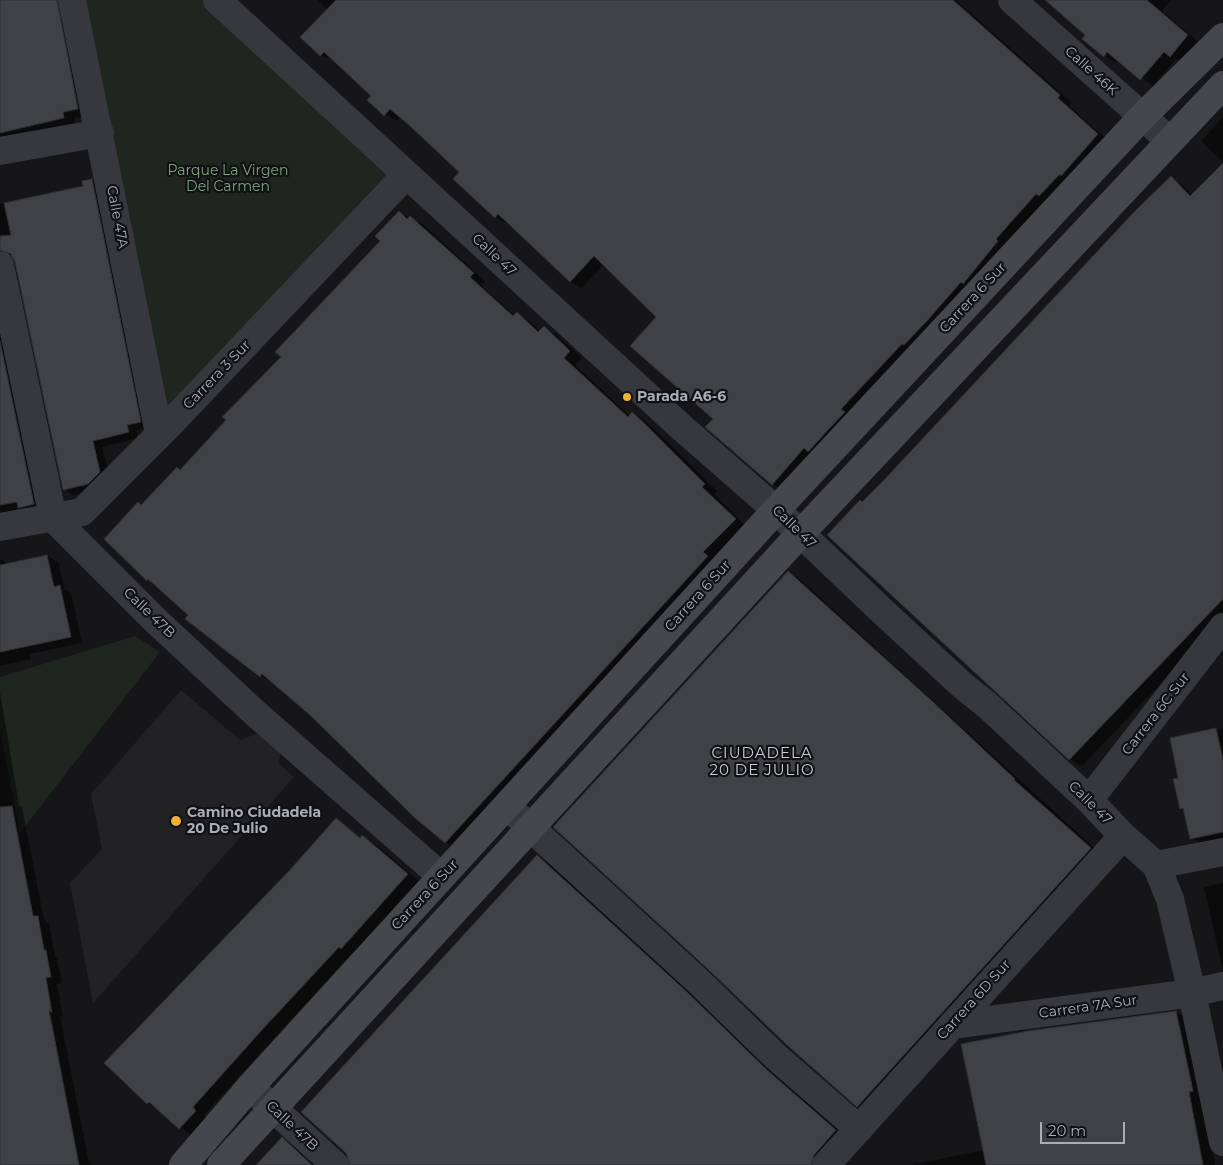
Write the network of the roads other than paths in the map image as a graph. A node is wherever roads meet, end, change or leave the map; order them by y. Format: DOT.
graph roads {
  1 [pos="72,0"];
  2 [pos="217,0"];
  3 [pos="1012,0"];
  4 [pos="1223,37"];
  5 [pos="1223,85"];
  6 [pos="1142,117"];
  7 [pos="100,133"];
  8 [pos="1170,141"];
  9 [pos="0,151"];
  10 [pos="406,175"];
  11 [pos="0,265"];
  12 [pos="159,434"];
  13 [pos="776,510"];
  14 [pos="53,518"];
  15 [pos="0,527"];
  16 [pos="800,533"];
  17 [pos="1223,627"];
  18 [pos="1089,800"];
  19 [pos="507,806"];
  20 [pos="531,826"];
  21 [pos="1123,836"];
  22 [pos="1223,852"];
  23 [pos="1156,865"];
  24 [pos="441,876"];
  25 [pos="1223,986"];
  26 [pos="1192,993"];
  27 [pos="952,1024"];
  28 [pos="250,1087"];
  29 [pos="272,1108"];
  30 [pos="858,1129"];
  31 [pos="1223,1142"];
  32 [pos="183,1165"];
  33 [pos="221,1165"];
  34 [pos="335,1165"];
  35 [pos="826,1165"];
  1 -- 7 [label="street, Calle 47A"];
  2 -- 10 [label="street, Calle 47"];
  3 -- 6 [label="street, Calle 46K"];
  4 -- 6 [label="street, Carrera 6 Sur"];
  5 -- 8 [label="street"];
  6 -- 8 [label="street, Calle 46K"];
  6 -- 13 [label="street, Carrera 6 Sur"];
  7 -- 9 [label="street"];
  7 -- 12 [label="street, Calle 47A"];
  8 -- 16 [label="street"];
  10 -- 12 [label="street, Carrera 3 Sur"];
  10 -- 13 [label="street, Calle 47"];
  11 -- 14 [label="street"];
  12 -- 14 [label="street, Carrera 3 Sur"];
  13 -- 16 [label="street, Calle 47"];
  13 -- 19 [label="street, Carrera 6 Sur"];
  14 -- 15 [label="street, Carrera 3 Sur"];
  14 -- 24 [label="street, Calle 47B"];
  16 -- 18 [label="street, Calle 47"];
  16 -- 20 [label="street"];
  17 -- 18 [label="street, Carrera 6C Sur"];
  18 -- 21 [label="street, Calle 47"];
  19 -- 20 [label="street"];
  19 -- 24 [label="street, Carrera 6 Sur"];
  20 -- 29 [label="street"];
  20 -- 30 [label="street"];
  21 -- 23 [label="street, Calle 47"];
  21 -- 27 [label="street, Carrera 6D Sur"];
  22 -- 23 [label="street"];
  23 -- 26 [label="street, Calle 47"];
  24 -- 28 [label="street, Carrera 6 Sur"];
  25 -- 26 [label="street, Carrera 7A Sur"];
  26 -- 27 [label="street, Carrera 7A Sur"];
  26 -- 31 [label="street, Calle 47"];
  27 -- 30 [label="street, Carrera 6D Sur"];
  28 -- 29 [label="street, Calle 47B"];
  28 -- 32 [label="street, Carrera 6 Sur"];
  29 -- 33 [label="street"];
  29 -- 34 [label="street, Calle 47B"];
  30 -- 35 [label="street, Carrera 6D Sur"];
}
